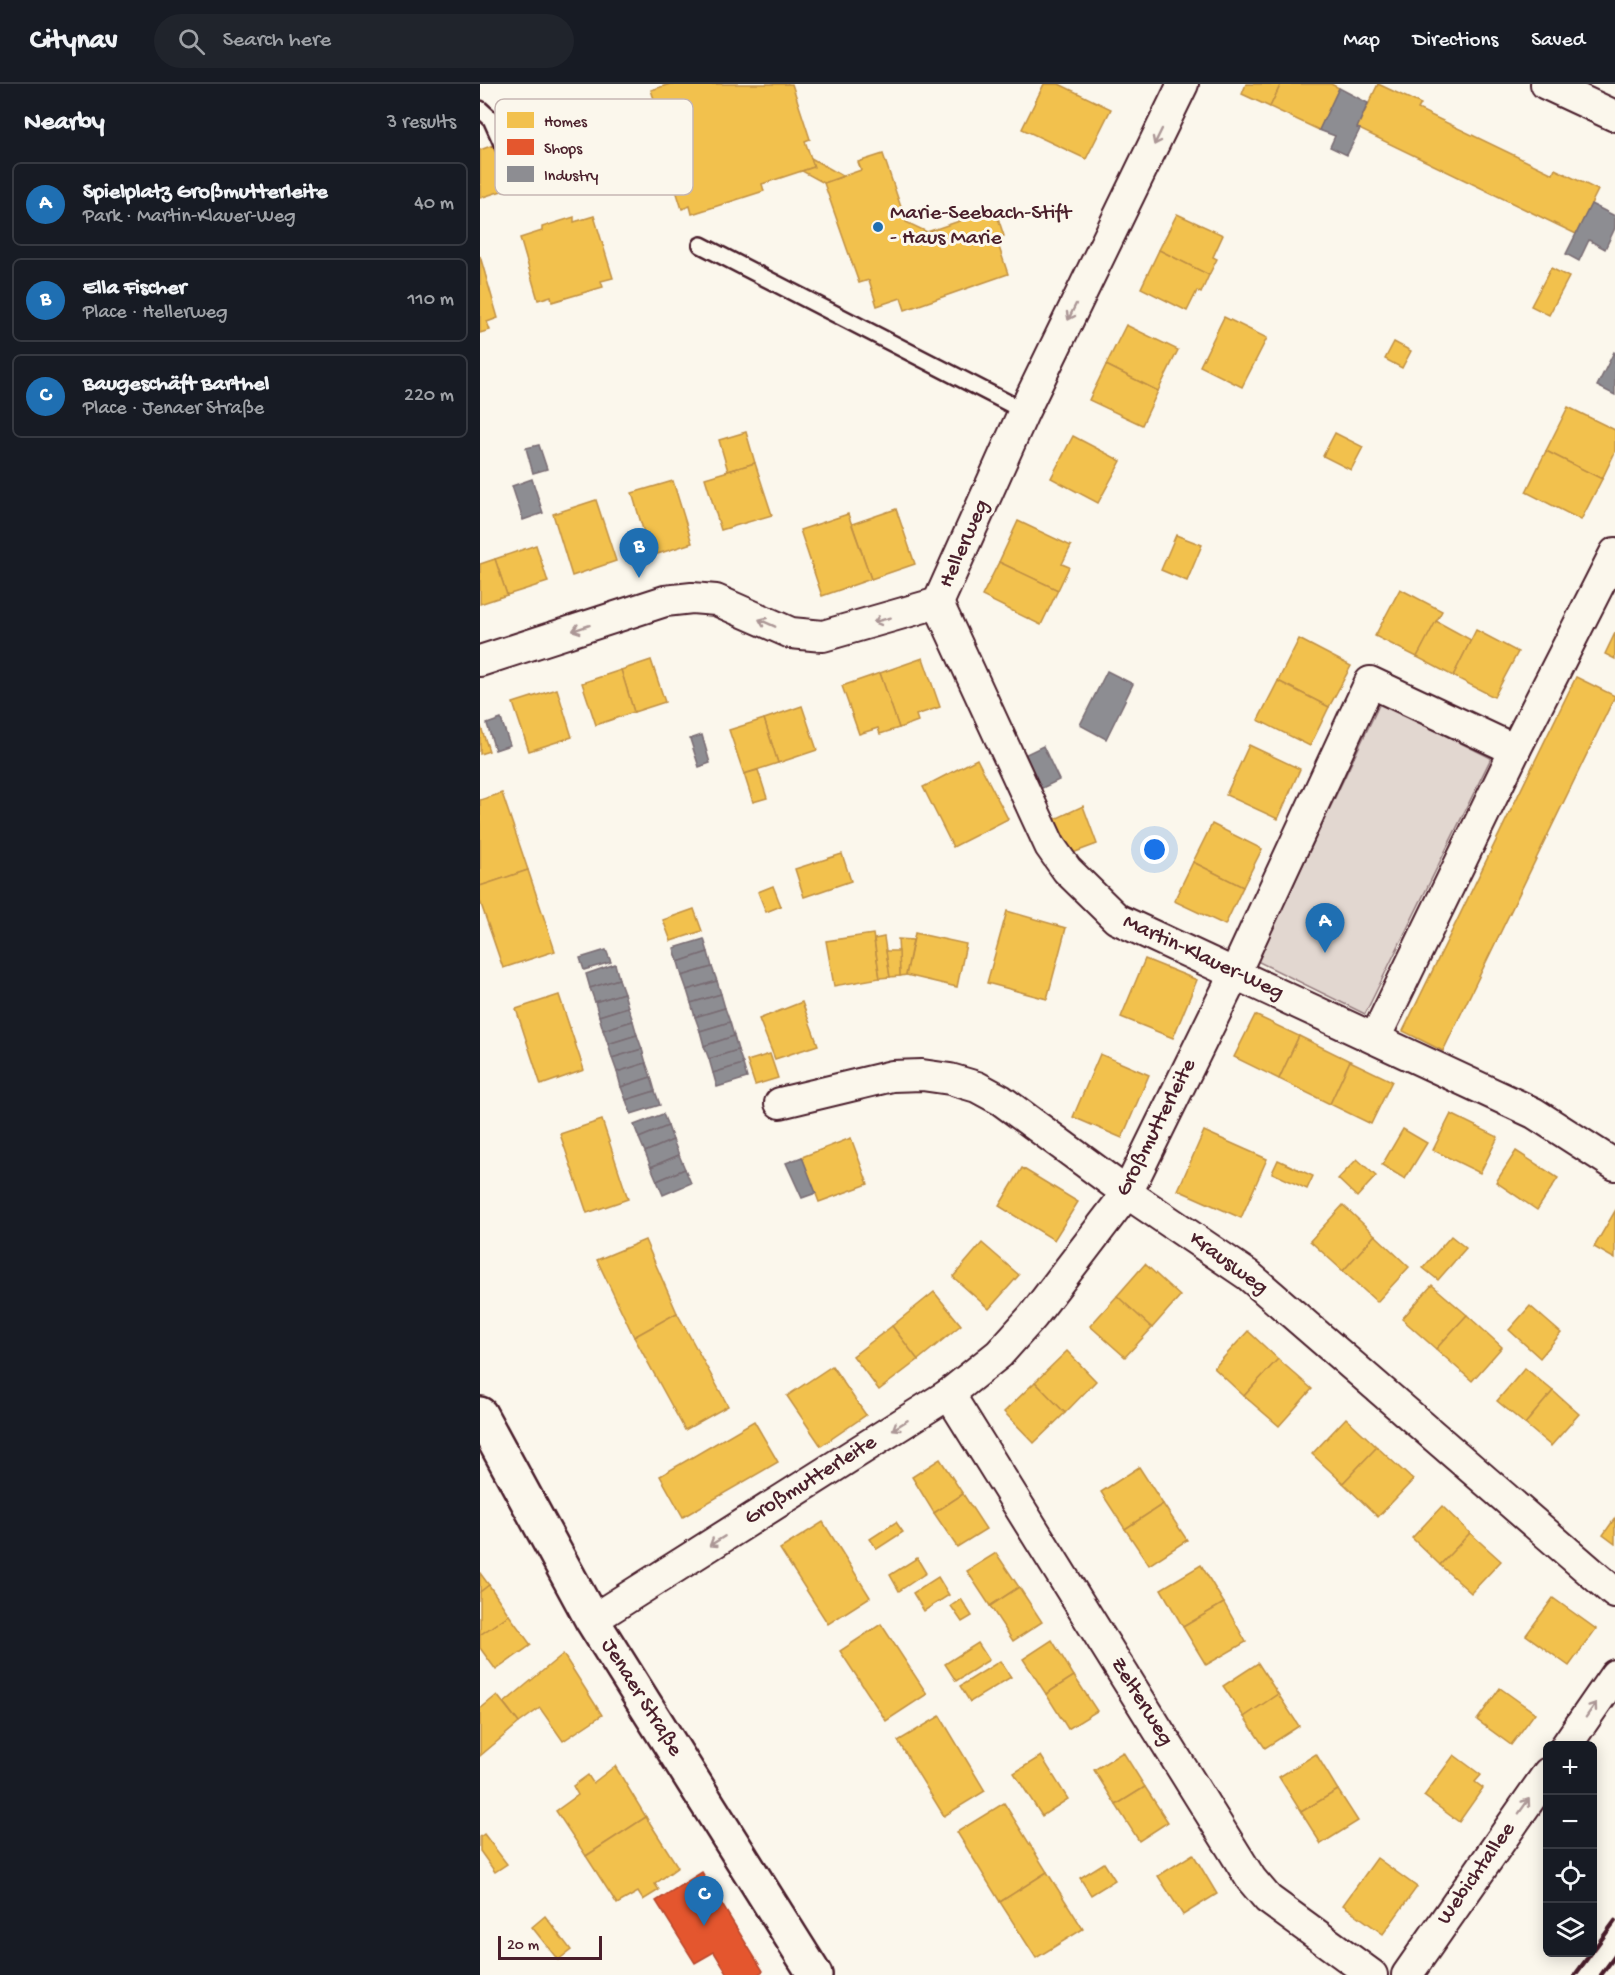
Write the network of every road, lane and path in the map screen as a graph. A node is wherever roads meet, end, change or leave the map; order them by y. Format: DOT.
graph roads {
  1 [pos="1183,84"];
  2 [pos="1546,84"];
  3 [pos="480,109"];
  4 [pos="1615,116"];
  5 [pos="495,128"];
  6 [pos="701,245"];
  7 [pos="1024,411"];
  8 [pos="1615,553"];
  9 [pos="938,603"];
  10 [pos="480,661"];
  11 [pos="1515,750"];
  12 [pos="1235,973"];
  13 [pos="1375,1038"];
  14 [pos="780,1103"];
  15 [pos="1615,1165"];
  16 [pos="1127,1193"];
  17 [pos="949,1394"];
  18 [pos="480,1414"];
  19 [pos="1615,1593"];
  20 [pos="592,1620"];
  21 [pos="1615,1675"];
  22 [pos="1569,1741"];
  23 [pos="1543,1780"];
  24 [pos="815,1975"];
  25 [pos="1372,1975"];
  26 [pos="1407,1975"];
  1 -- 7 [label="street, Hellerweg, one-way"];
  2 -- 4 [label="street"];
  3 -- 5 [label="lane"];
  6 -- 7 [label="lane"];
  7 -- 9 [label="street, Hellerweg"];
  8 -- 11 [label="street"];
  9 -- 10 [label="street, Hellerweg, one-way"];
  9 -- 12 [label="street, Martin-Klauer-Weg"];
  11 -- 12 [label="street, Großmutterleite"];
  11 -- 13 [label="street"];
  12 -- 13 [label="street, Martin-Klauer-Weg"];
  12 -- 16 [label="street, Großmutterleite"];
  13 -- 15 [label="street, Martin-Klauer-Weg"];
  14 -- 16 [label="street, Krausweg"];
  16 -- 17 [label="street, Großmutterleite"];
  16 -- 19 [label="street, Krausweg"];
  17 -- 20 [label="street, Großmutterleite, one-way"];
  17 -- 25 [label="street, Zelterweg"];
  18 -- 20 [label="main road, Jenaer Straße"];
  20 -- 24 [label="main road, Jenaer Straße"];
  22 -- 21 [label="street, one-way"];
  26 -- 23 [label="street, Webichtallee, one-way"];
}
